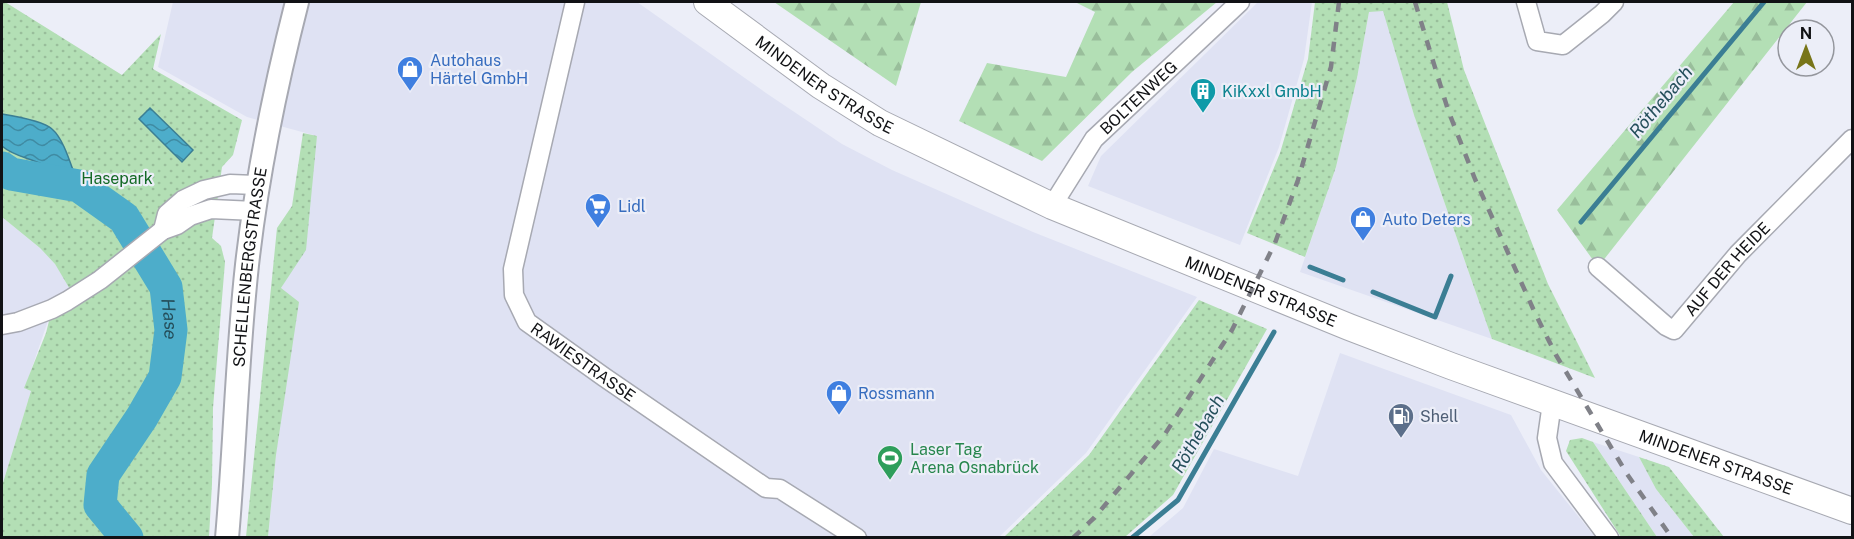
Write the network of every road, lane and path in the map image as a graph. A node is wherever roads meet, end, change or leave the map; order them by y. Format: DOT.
graph roads {
  1 [pos="297,2"];
  2 [pos="574,2"];
  3 [pos="706,2"];
  4 [pos="1240,2"];
  5 [pos="1526,2"];
  6 [pos="1614,2"];
  7 [pos="1852,139"];
  8 [pos="259,185"];
  9 [pos="1052,206"];
  10 [pos="255,211"];
  11 [pos="163,230"];
  12 [pos="1598,267"];
  13 [pos="2,325"];
  14 [pos="1552,403"];
  15 [pos="1852,511"];
  16 [pos="227,537"];
  17 [pos="857,537"];
  18 [pos="1609,537"];
  1 -- 8 [label="street, SCHELLENBERGSTRASSE"];
  2 -- 17 [label="street, RAWIESTRASSE"];
  3 -- 9 [label="main road, MINDENER STRASSE"];
  4 -- 9 [label="street, BOLTENWEG"];
  5 -- 6 [label="street"];
  7 -- 12 [label="street, AUF DER HEIDE"];
  8 -- 10 [label="street, SCHELLENBERGSTRASSE"];
  8 -- 11 [label="street"];
  9 -- 14 [label="main road, MINDENER STRASSE"];
  10 -- 11 [label="street"];
  10 -- 16 [label="street, SCHELLENBERGSTRASSE"];
  11 -- 13 [label="street"];
  14 -- 15 [label="main road, MINDENER STRASSE"];
  14 -- 18 [label="street"];
}
